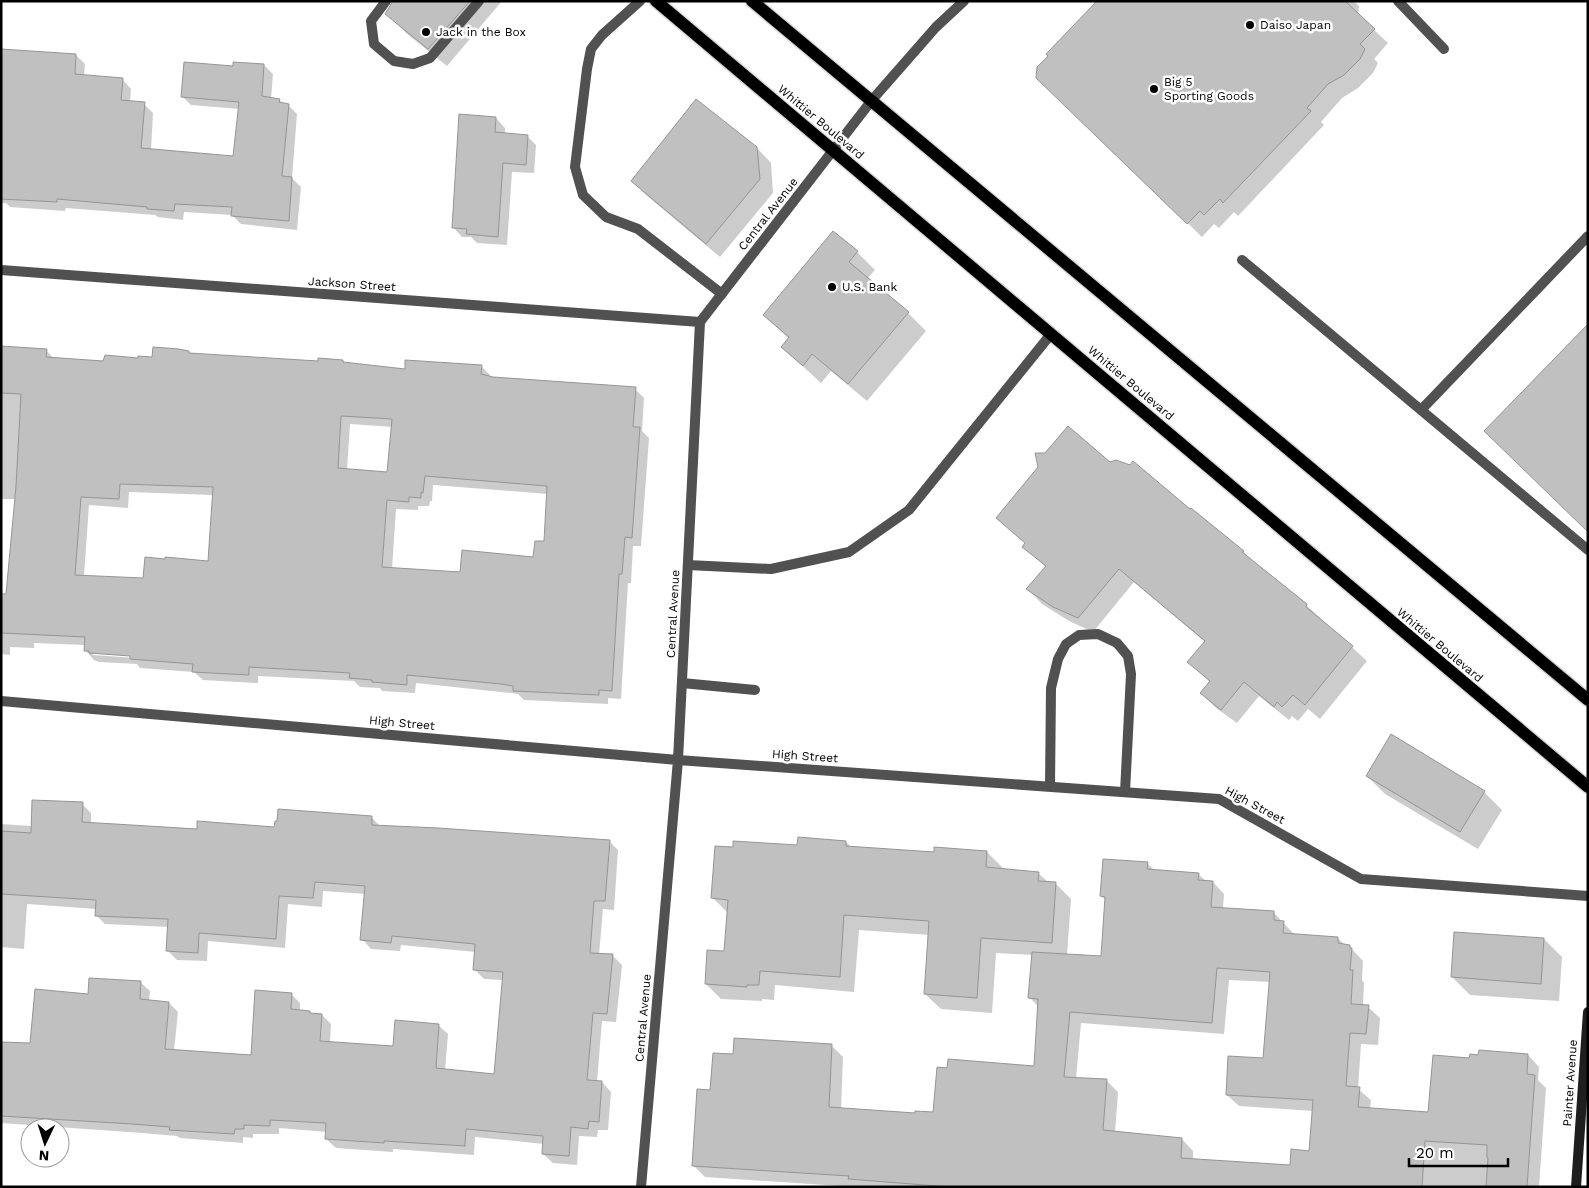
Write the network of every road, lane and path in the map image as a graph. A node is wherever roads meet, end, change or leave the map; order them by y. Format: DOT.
graph roads {
  1 [pos="386,1"];
  2 [pos="479,1"];
  3 [pos="640,1"];
  4 [pos="656,1"];
  5 [pos="752,1"];
  6 [pos="964,1"];
  7 [pos="1398,1"];
  8 [pos="1444,48"];
  9 [pos="872,100"];
  10 [pos="833,150"];
  11 [pos="1588,236"];
  12 [pos="1242,260"];
  13 [pos="1,270"];
  14 [pos="722,294"];
  15 [pos="700,322"];
  16 [pos="1051,334"];
  17 [pos="1421,410"];
  18 [pos="1588,550"];
  19 [pos="688,565"];
  20 [pos="682,684"];
  21 [pos="755,690"];
  22 [pos="1588,700"];
  23 [pos="1,701"];
  24 [pos="678,760"];
  25 [pos="1050,786"];
  26 [pos="1588,787"];
  27 [pos="1125,792"];
  28 [pos="1588,896"];
  29 [pos="1588,1012"];
  30 [pos="641,1187"];
  31 [pos="1576,1187"];
  1 -- 2 [label="street"];
  3 -- 14 [label="street"];
  4 -- 10 [label="main road, Whittier Boulevard"];
  5 -- 9 [label="main road"];
  6 -- 9 [label="street, Central Avenue"];
  7 -- 8 [label="street"];
  9 -- 10 [label="street, Central Avenue"];
  9 -- 22 [label="main road"];
  10 -- 14 [label="street, Central Avenue"];
  10 -- 16 [label="main road, Whittier Boulevard"];
  11 -- 17 [label="street"];
  12 -- 17 [label="street"];
  13 -- 15 [label="street, Jackson Street"];
  14 -- 15 [label="street, Central Avenue"];
  15 -- 19 [label="street, Central Avenue"];
  16 -- 19 [label="street"];
  16 -- 26 [label="main road, Whittier Boulevard"];
  17 -- 18 [label="street"];
  19 -- 20 [label="street, Central Avenue"];
  20 -- 21 [label="street"];
  20 -- 24 [label="street, Central Avenue"];
  23 -- 24 [label="street, High Street"];
  24 -- 25 [label="street, High Street"];
  24 -- 30 [label="street, Central Avenue"];
  25 -- 27 [label="street, High Street"];
  25 -- 27 [label="street"];
  27 -- 28 [label="street, High Street"];
  29 -- 31 [label="main road, Painter Avenue"];
}
